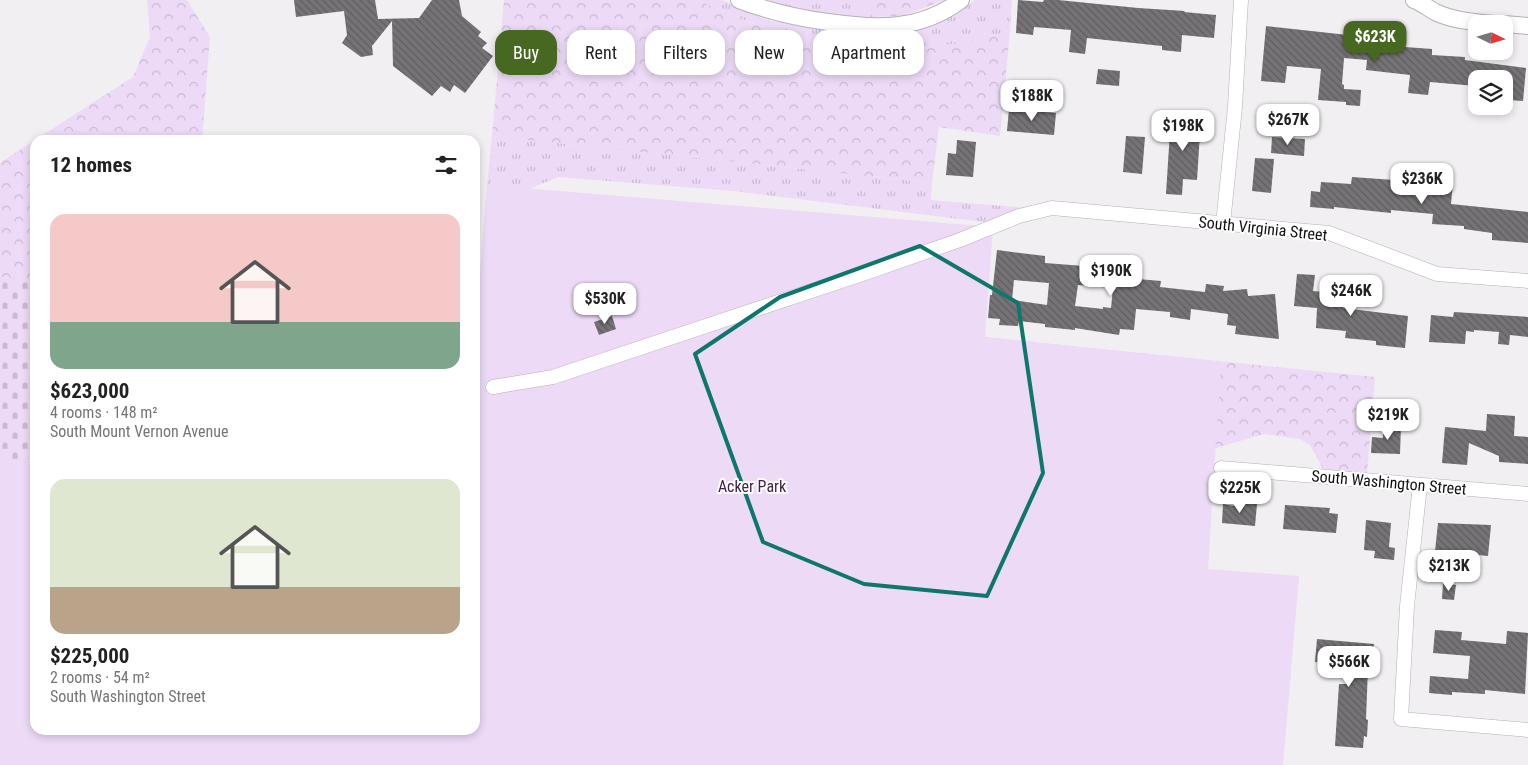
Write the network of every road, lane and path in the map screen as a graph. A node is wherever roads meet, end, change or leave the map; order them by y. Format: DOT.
graph roads {
  1 [pos="739,0"];
  2 [pos="961,0"];
  3 [pos="1241,0"];
  4 [pos="1420,1"];
  5 [pos="1468,21"];
  6 [pos="1513,25"];
  7 [pos="1528,26"];
  8 [pos="1223,224"];
  9 [pos="1528,281"];
  10 [pos="493,387"];
  11 [pos="1220,468"];
  12 [pos="1420,485"];
  13 [pos="1528,494"];
  14 [pos="1528,730"];
  1 -- 2 [label="street"];
  3 -- 8 [label="street"];
  4 -- 5 [label="street"];
  6 -- 7 [label="street"];
  8 -- 9 [label="street, South Virginia Street"];
  8 -- 10 [label="street, South Virginia Street"];
  11 -- 12 [label="street, South Washington Street"];
  12 -- 13 [label="street, South Washington Street"];
  12 -- 14 [label="street"];
}
